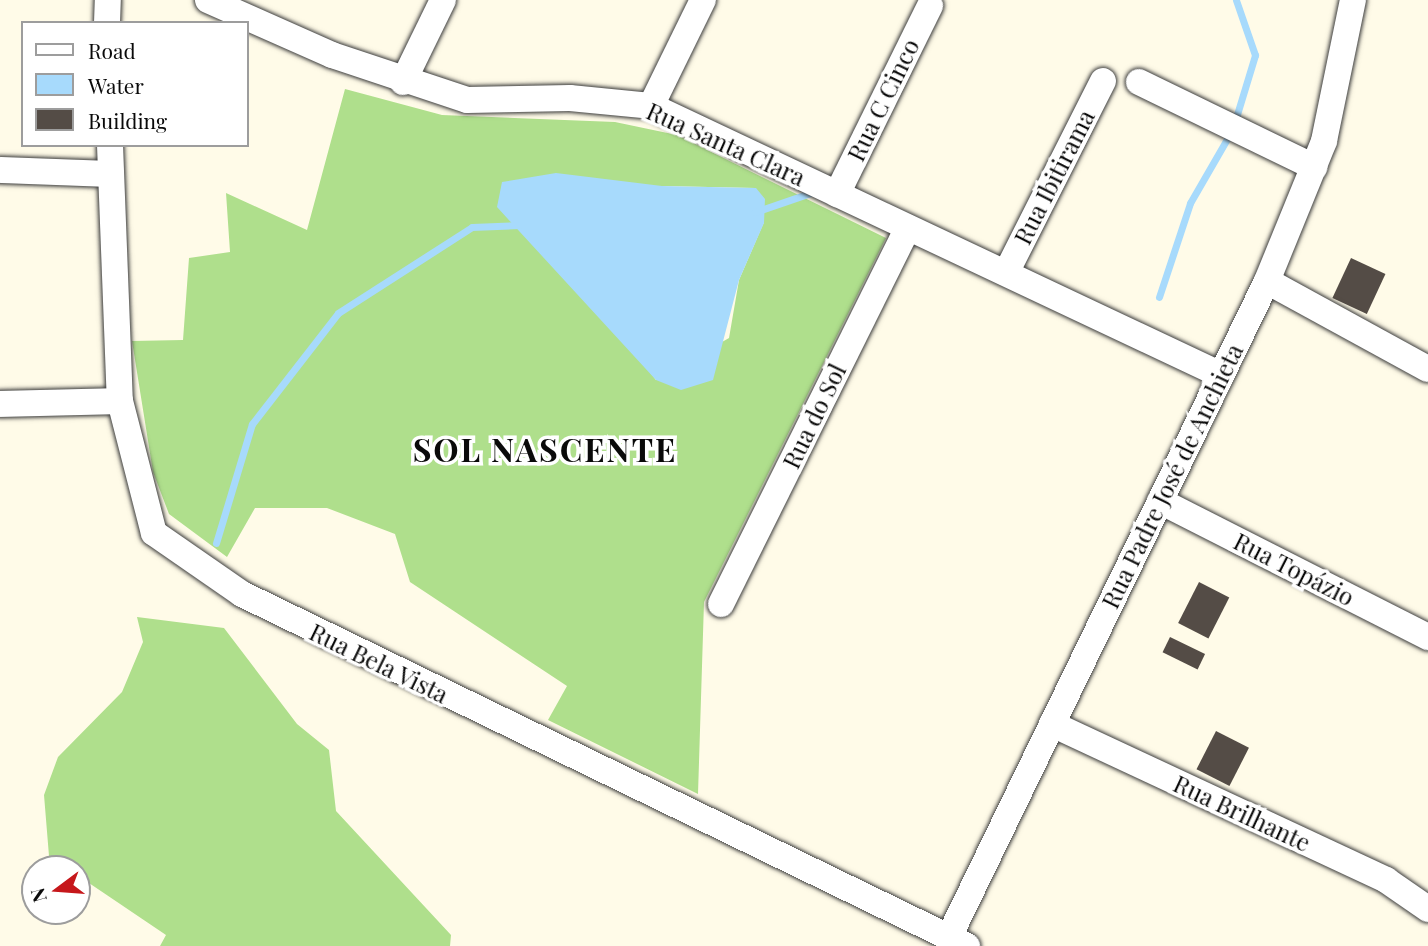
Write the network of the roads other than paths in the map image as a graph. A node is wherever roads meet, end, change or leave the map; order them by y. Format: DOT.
graph roads {
  1 [pos="108,0"];
  2 [pos="208,0"];
  3 [pos="443,0"];
  4 [pos="703,0"];
  5 [pos="1353,0"];
  6 [pos="930,6"];
  7 [pos="107,21"];
  8 [pos="1103,81"];
  9 [pos="403,82"];
  10 [pos="1139,82"];
  11 [pos="651,106"];
  12 [pos="110,147"];
  13 [pos="1314,167"];
  14 [pos="0,170"];
  15 [pos="111,174"];
  16 [pos="837,194"];
  17 [pos="908,228"];
  18 [pos="1006,274"];
  19 [pos="1267,281"];
  20 [pos="1428,369"];
  21 [pos="1221,375"];
  22 [pos="120,401"];
  23 [pos="0,404"];
  24 [pos="1160,501"];
  25 [pos="721,604"];
  26 [pos="1428,637"];
  27 [pos="1052,724"];
  28 [pos="1428,909"];
  29 [pos="958,942"];
  1 -- 7 [label="street"];
  2 -- 9 [label="street, Rua Santa Clara"];
  3 -- 9 [label="street"];
  4 -- 11 [label="street"];
  5 -- 13 [label="street, Rua Padre José de Anchieta"];
  6 -- 16 [label="street, Rua C Cinco"];
  8 -- 18 [label="street, Rua Ibitirama"];
  9 -- 11 [label="street, Rua Santa Clara"];
  10 -- 13 [label="street"];
  11 -- 16 [label="street, Rua Santa Clara"];
  12 -- 15 [label="street, Rua Bela Vista"];
  13 -- 19 [label="street, Rua Padre José de Anchieta"];
  14 -- 15 [label="street"];
  15 -- 22 [label="street, Rua Bela Vista"];
  16 -- 17 [label="street, Rua Santa Clara"];
  17 -- 18 [label="street, Rua Santa Clara"];
  17 -- 25 [label="street, Rua do Sol"];
  18 -- 21 [label="street, Rua Santa Clara"];
  19 -- 20 [label="street"];
  19 -- 21 [label="street, Rua Padre José de Anchieta"];
  21 -- 24 [label="street, Rua Padre José de Anchieta"];
  22 -- 23 [label="street"];
  22 -- 29 [label="street, Rua Bela Vista"];
  24 -- 26 [label="street, Rua Topázio"];
  24 -- 27 [label="street, Rua Padre José de Anchieta"];
  27 -- 28 [label="street, Rua Brilhante"];
  27 -- 29 [label="street, Rua Padre José de Anchieta"];
}
